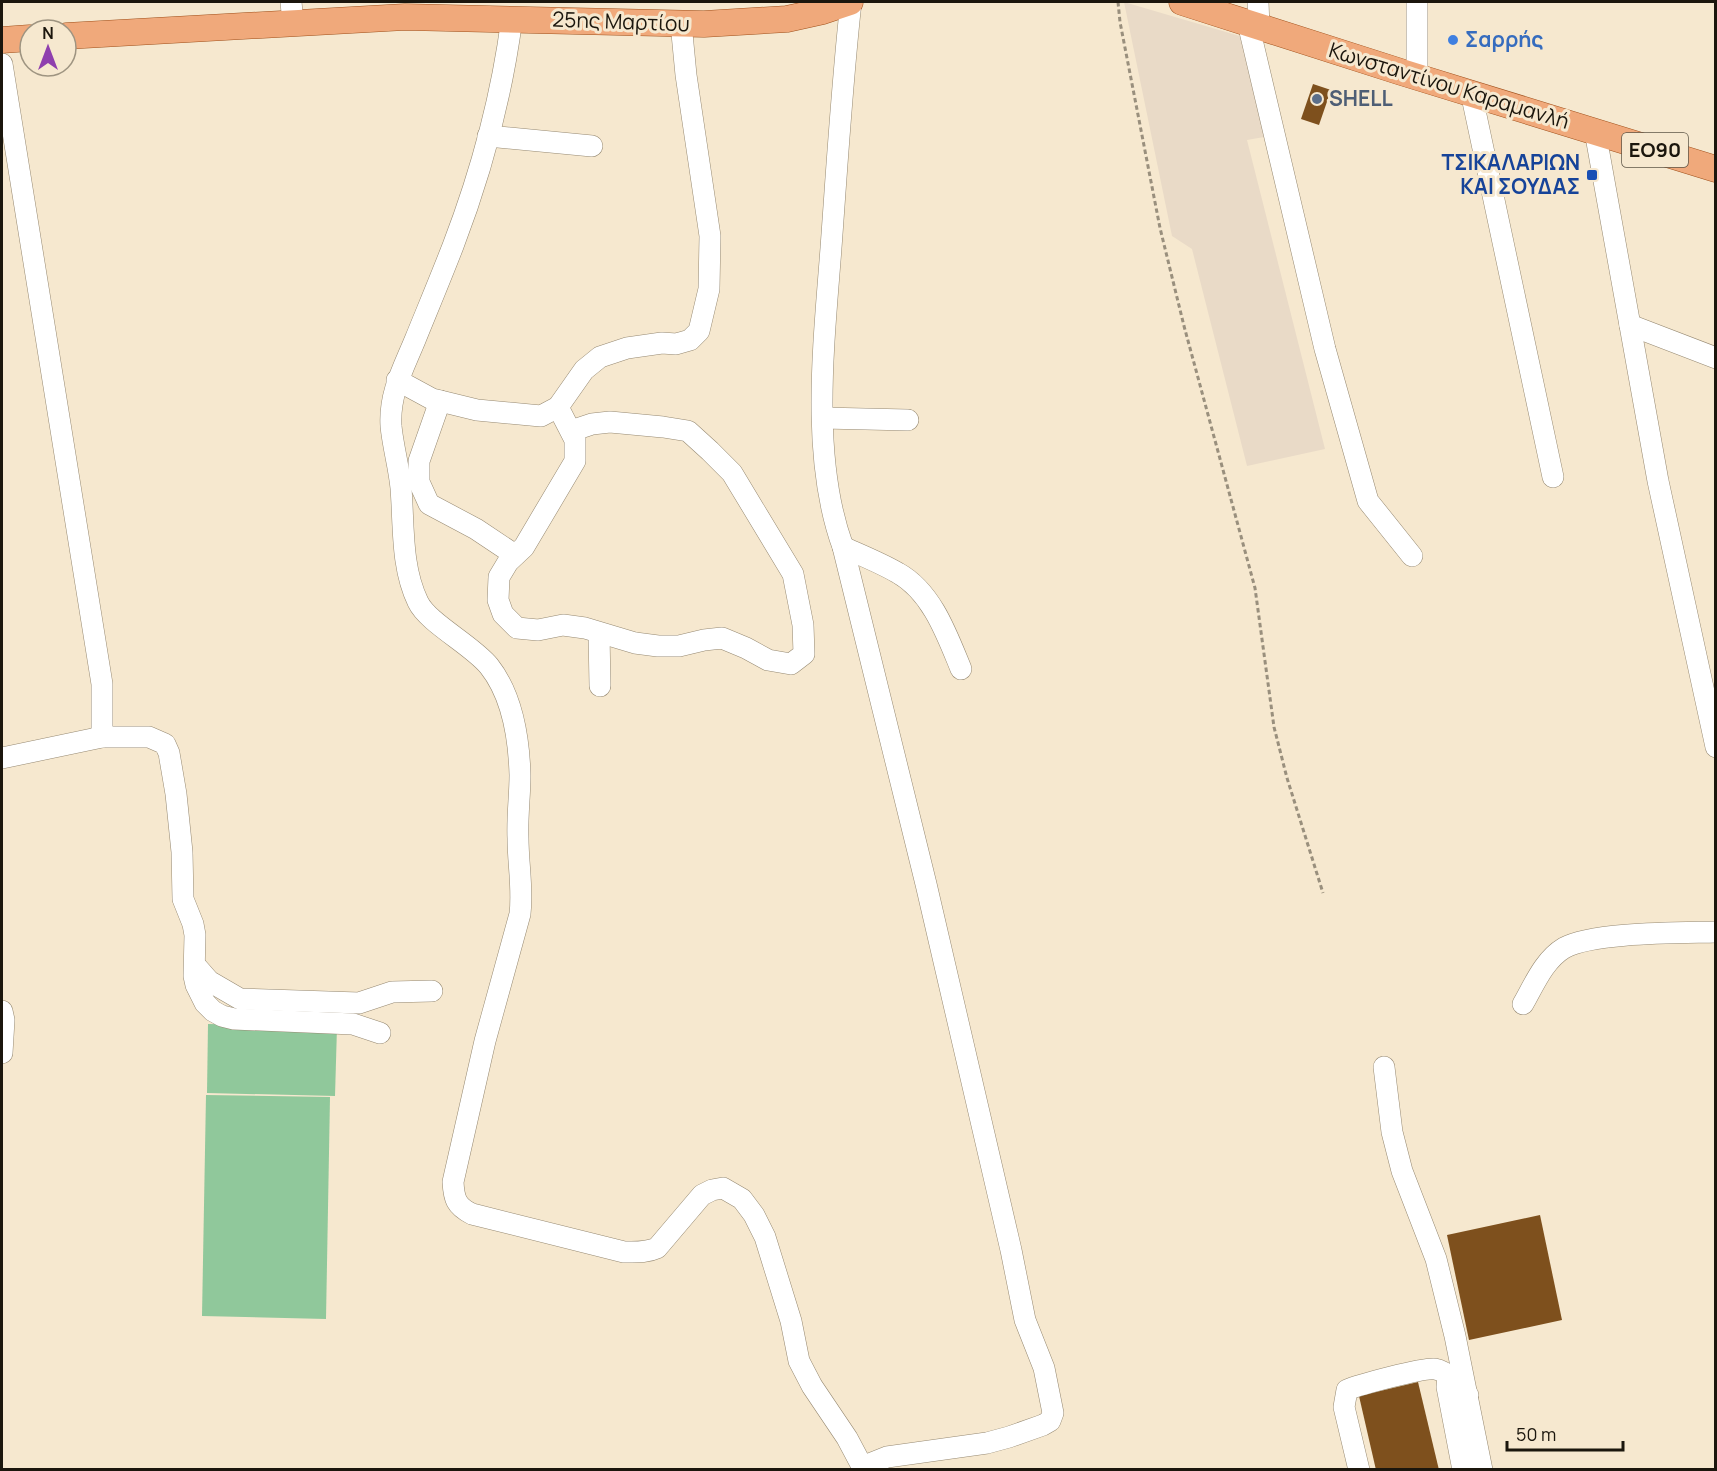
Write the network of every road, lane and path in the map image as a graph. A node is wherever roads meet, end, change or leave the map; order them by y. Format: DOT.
graph roads {
  1 [pos="850,2"];
  2 [pos="1118,2"];
  3 [pos="1182,2"];
  4 [pos="1417,2"];
  5 [pos="292,12"];
  6 [pos="1255,17"];
  7 [pos="512,18"];
  8 [pos="681,23"];
  9 [pos="78,35"];
  10 [pos="18,39"];
  11 [pos="2,40"];
  12 [pos="2,64"];
  13 [pos="1417,77"];
  14 [pos="1471,92"];
  15 [pos="1595,131"];
  16 [pos="488,136"];
  17 [pos="592,146"];
  18 [pos="1716,169"];
  19 [pos="1630,326"];
  20 [pos="1716,358"];
  21 [pos="397,380"];
  22 [pos="440,401"];
  23 [pos="558,407"];
  24 [pos="823,418"];
  25 [pos="909,420"];
  26 [pos="571,431"];
  27 [pos="1553,477"];
  28 [pos="843,547"];
  29 [pos="515,555"];
  30 [pos="1412,556"];
  31 [pos="599,633"];
  32 [pos="961,669"];
  33 [pos="600,686"];
  34 [pos="102,737"];
  35 [pos="1716,747"];
  36 [pos="2,758"];
  37 [pos="1323,893"];
  38 [pos="1716,932"];
  39 [pos="194,970"];
  40 [pos="432,991"];
  41 [pos="1523,1004"];
  42 [pos="2,1011"];
  43 [pos="380,1033"];
  44 [pos="2,1053"];
  45 [pos="1384,1067"];
  46 [pos="1448,1376"];
  47 [pos="1468,1396"];
  48 [pos="863,1468"];
  49 [pos="1359,1470"];
  50 [pos="1463,1470"];
  51 [pos="1482,1470"];
  1 -- 8 [label="main road, 25ης Μαρτίου"];
  1 -- 24 [label="street"];
  2 -- 37 [label="path"];
  3 -- 6 [label="main road, Κωνσταντίνου Καραμανλή / ΕΟ90"];
  4 -- 13 [label="street"];
  5 -- 7 [label="main road, 25ης Μαρτίου"];
  5 -- 9 [label="main road, 25ης Μαρτίου"];
  6 -- 13 [label="main road, Κωνσταντίνου Καραμανλή / ΕΟ90"];
  6 -- 30 [label="street"];
  7 -- 8 [label="main road, 25ης Μαρτίου"];
  7 -- 16 [label="street"];
  8 -- 23 [label="street"];
  10 -- 11 [label="main road"];
  12 -- 34 [label="street"];
  13 -- 14 [label="main road, Κωνσταντίνου Καραμανλή / ΕΟ90"];
  14 -- 15 [label="main road, Κωνσταντίνου Καραμανλή / ΕΟ90"];
  14 -- 27 [label="street"];
  15 -- 18 [label="main road, Κωνσταντίνου Καραμανλή / ΕΟ90"];
  15 -- 19 [label="street"];
  16 -- 17 [label="street"];
  16 -- 21 [label="street"];
  19 -- 20 [label="street"];
  19 -- 35 [label="street"];
  21 -- 22 [label="street"];
  21 -- 48 [label="street"];
  22 -- 23 [label="street"];
  22 -- 29 [label="street"];
  23 -- 26 [label="street"];
  24 -- 25 [label="street"];
  24 -- 28 [label="street"];
  26 -- 29 [label="street"];
  26 -- 31 [label="street"];
  28 -- 32 [label="street"];
  28 -- 48 [label="street"];
  29 -- 31 [label="street"];
  31 -- 33 [label="street"];
  34 -- 36 [label="street"];
  34 -- 39 [label="street"];
  38 -- 41 [label="street"];
  39 -- 40 [label="street"];
  39 -- 43 [label="street"];
  42 -- 44 [label="street"];
  45 -- 47 [label="street"];
  46 -- 47 [label="street"];
  46 -- 49 [label="street"];
  46 -- 50 [label="street"];
  47 -- 51 [label="street"];
}
